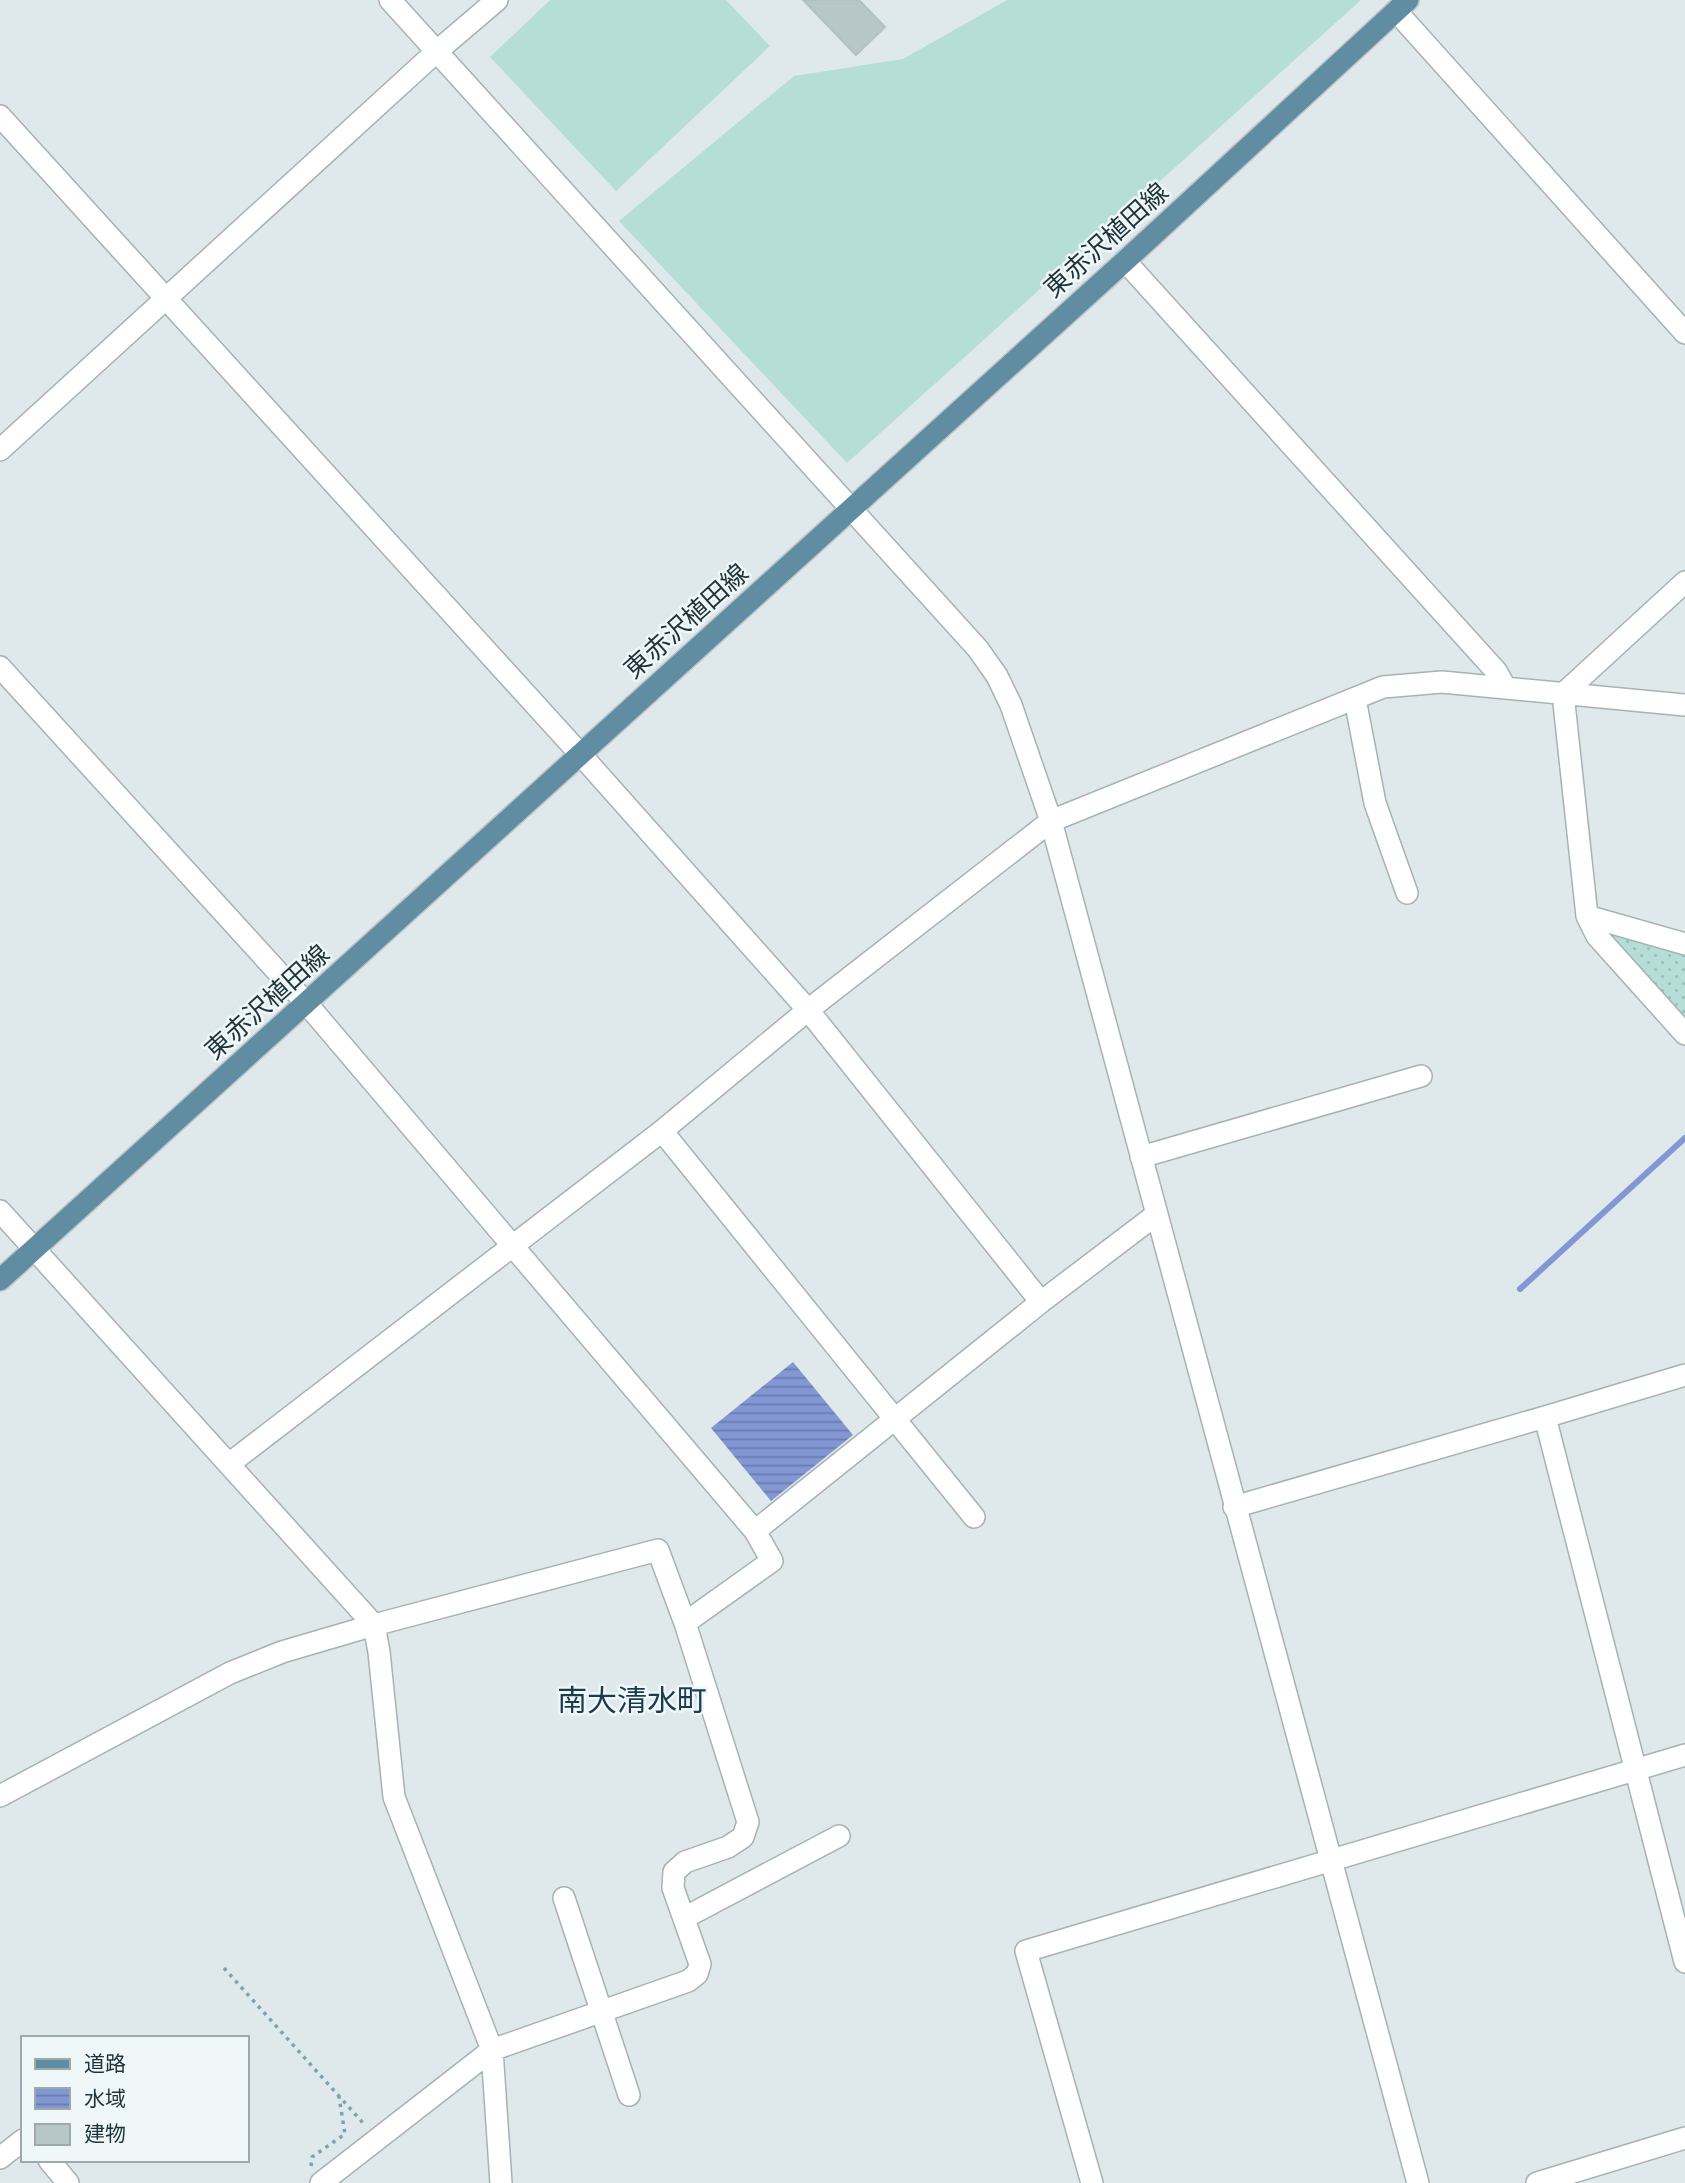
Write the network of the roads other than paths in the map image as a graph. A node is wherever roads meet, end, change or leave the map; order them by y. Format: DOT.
graph roads {
  1 [pos="390,0"];
  2 [pos="497,0"];
  3 [pos="1402,6"];
  4 [pos="436,52"];
  5 [pos="0,116"];
  6 [pos="1125,261"];
  7 [pos="165,300"];
  8 [pos="1685,333"];
  9 [pos="0,450"];
  10 [pos="851,508"];
  11 [pos="1685,582"];
  12 [pos="0,667"];
  13 [pos="1505,687"];
  14 [pos="1563,694"];
  15 [pos="1355,699"];
  16 [pos="1685,705"];
  17 [pos="581,755"];
  18 [pos="1051,821"];
  19 [pos="1407,893"];
  20 [pos="1587,916"];
  21 [pos="1685,944"];
  22 [pos="307,1004"];
  23 [pos="808,1010"];
  24 [pos="1685,1034"];
  25 [pos="1421,1076"];
  26 [pos="662,1131"];
  27 [pos="1141,1157"];
  28 [pos="0,1211"];
  29 [pos="1157,1214"];
  30 [pos="514,1246"];
  31 [pos="34,1249"];
  32 [pos="0,1280"];
  33 [pos="1041,1302"];
  34 [pos="1685,1375"];
  35 [pos="896,1418"];
  36 [pos="1545,1418"];
  37 [pos="229,1464"];
  38 [pos="1234,1507"];
  39 [pos="974,1517"];
  40 [pos="755,1531"];
  41 [pos="685,1623"];
  42 [pos="374,1625"];
  43 [pos="1685,1755"];
  44 [pos="1635,1769"];
  45 [pos="0,1796"];
  46 [pos="839,1836"];
  47 [pos="1331,1862"];
  48 [pos="564,1898"];
  49 [pos="684,1918"];
  50 [pos="1685,1962"];
  51 [pos="602,2011"];
  52 [pos="492,2050"];
  53 [pos="629,2095"];
  54 [pos="1685,2138"];
  55 [pos="21,2142"];
  56 [pos="0,2158"];
  57 [pos="51,2162"];
  58 [pos="316,2176"];
  59 [pos="68,2183"];
  60 [pos="500,2183"];
  61 [pos="1092,2183"];
  62 [pos="1418,2183"];
  63 [pos="1537,2183"];
  1 -- 4 [label="street"];
  2 -- 4 [label="street"];
  3 -- 6 [label="main road, 東赤沢植田線"];
  3 -- 8 [label="street"];
  4 -- 7 [label="street"];
  4 -- 10 [label="street"];
  5 -- 7 [label="street"];
  6 -- 10 [label="main road, 東赤沢植田線"];
  6 -- 13 [label="street"];
  7 -- 9 [label="street"];
  7 -- 17 [label="street"];
  10 -- 17 [label="main road, 東赤沢植田線"];
  10 -- 18 [label="street"];
  11 -- 14 [label="street"];
  12 -- 22 [label="street"];
  13 -- 14 [label="street"];
  13 -- 15 [label="street"];
  14 -- 16 [label="street"];
  14 -- 20 [label="street"];
  15 -- 18 [label="street"];
  15 -- 19 [label="street"];
  17 -- 22 [label="main road, 東赤沢植田線"];
  17 -- 23 [label="street"];
  18 -- 23 [label="street"];
  18 -- 27 [label="street"];
  20 -- 21 [label="street"];
  20 -- 24 [label="street"];
  22 -- 30 [label="street"];
  22 -- 31 [label="main road, 東赤沢植田線"];
  23 -- 26 [label="street"];
  23 -- 33 [label="street"];
  25 -- 27 [label="street"];
  26 -- 30 [label="street"];
  26 -- 35 [label="street"];
  27 -- 29 [label="street"];
  28 -- 31 [label="street"];
  29 -- 33 [label="street"];
  29 -- 38 [label="street"];
  30 -- 37 [label="street"];
  30 -- 40 [label="street"];
  31 -- 32 [label="main road, 東赤沢植田線"];
  31 -- 37 [label="street"];
  33 -- 35 [label="street"];
  34 -- 36 [label="street"];
  35 -- 39 [label="street"];
  35 -- 40 [label="street"];
  36 -- 38 [label="street"];
  36 -- 44 [label="street"];
  37 -- 42 [label="street"];
  38 -- 47 [label="street"];
  40 -- 41 [label="street"];
  41 -- 42 [label="street"];
  41 -- 49 [label="street"];
  42 -- 45 [label="street"];
  42 -- 52 [label="street"];
  43 -- 44 [label="street"];
  44 -- 47 [label="street"];
  44 -- 50 [label="street"];
  46 -- 49 [label="street"];
  47 -- 61 [label="street"];
  47 -- 62 [label="street"];
  48 -- 51 [label="street"];
  49 -- 51 [label="street"];
  51 -- 52 [label="street"];
  51 -- 53 [label="street"];
  52 -- 58 [label="street"];
  52 -- 60 [label="street"];
  54 -- 63 [label="street"];
  55 -- 56 [label="street"];
  57 -- 59 [label="street"];
}
